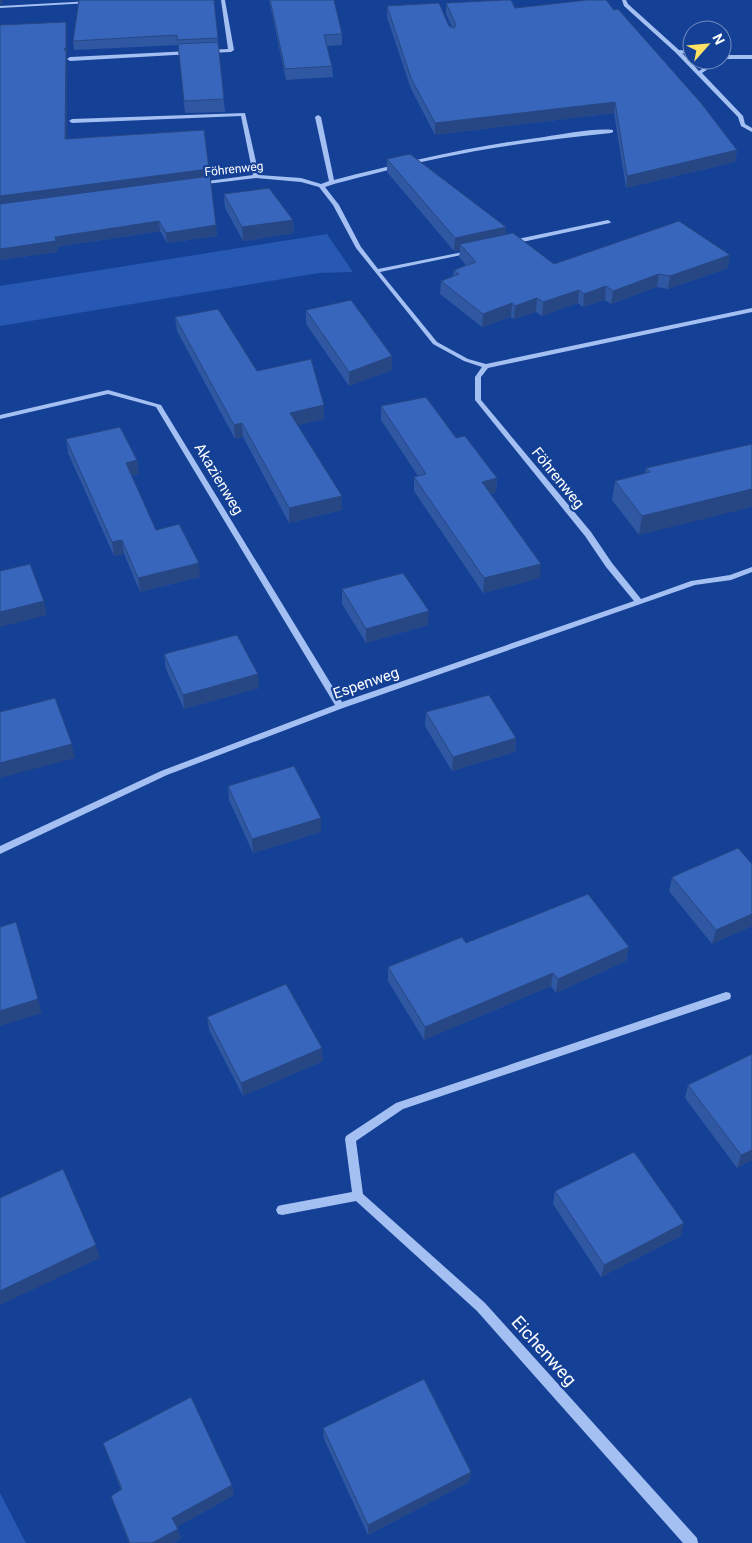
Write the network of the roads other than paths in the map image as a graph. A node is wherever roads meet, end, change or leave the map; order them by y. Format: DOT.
graph roads {
  1 [pos="223,0"];
  2 [pos="624,0"];
  3 [pos="57,2"];
  4 [pos="96,2"];
  5 [pos="0,7"];
  6 [pos="677,51"];
  7 [pos="193,52"];
  8 [pos="203,52"];
  9 [pos="682,52"];
  10 [pos="732,57"];
  11 [pos="752,57"];
  12 [pos="70,59"];
  13 [pos="703,70"];
  14 [pos="699,73"];
  15 [pos="241,107"];
  16 [pos="243,114"];
  17 [pos="318,117"];
  18 [pos="72,121"];
  19 [pos="752,130"];
  20 [pos="611,131"];
  21 [pos="256,176"];
  22 [pos="332,182"];
  23 [pos="188,186"];
  24 [pos="321,186"];
  25 [pos="608,222"];
  26 [pos="502,245"];
  27 [pos="482,249"];
  28 [pos="376,271"];
  29 [pos="752,310"];
  30 [pos="486,366"];
  31 [pos="0,417"];
  32 [pos="752,570"];
  33 [pos="640,602"];
  34 [pos="340,706"];
  35 [pos="0,850"];
  36 [pos="726,996"];
  37 [pos="358,1196"];
  38 [pos="282,1210"];
  39 [pos="692,1543"];
  1 -- 8 [label="street"];
  2 -- 6 [label="street"];
  3 -- 4 [label="street"];
  3 -- 5 [label="street"];
  6 -- 9 [label="street"];
  6 -- 14 [label="street"];
  7 -- 12 [label="street"];
  10 -- 11 [label="street"];
  13 -- 14 [label="street"];
  14 -- 19 [label="street"];
  15 -- 16 [label="street"];
  16 -- 18 [label="street"];
  16 -- 21 [label="street"];
  17 -- 22 [label="street"];
  20 -- 22 [label="street"];
  21 -- 23 [label="street, Föhrenweg"];
  21 -- 24 [label="street, Föhrenweg"];
  22 -- 24 [label="street"];
  24 -- 28 [label="street"];
  25 -- 26 [label="street"];
  27 -- 28 [label="street"];
  28 -- 30 [label="street"];
  29 -- 30 [label="street"];
  30 -- 33 [label="street, Föhrenweg"];
  31 -- 34 [label="street, Akazienweg"];
  32 -- 33 [label="street, Espenweg"];
  33 -- 34 [label="street, Espenweg"];
  34 -- 35 [label="street, Espenweg"];
  36 -- 37 [label="street"];
  37 -- 38 [label="street"];
  37 -- 39 [label="street, Eichenweg"];
}
